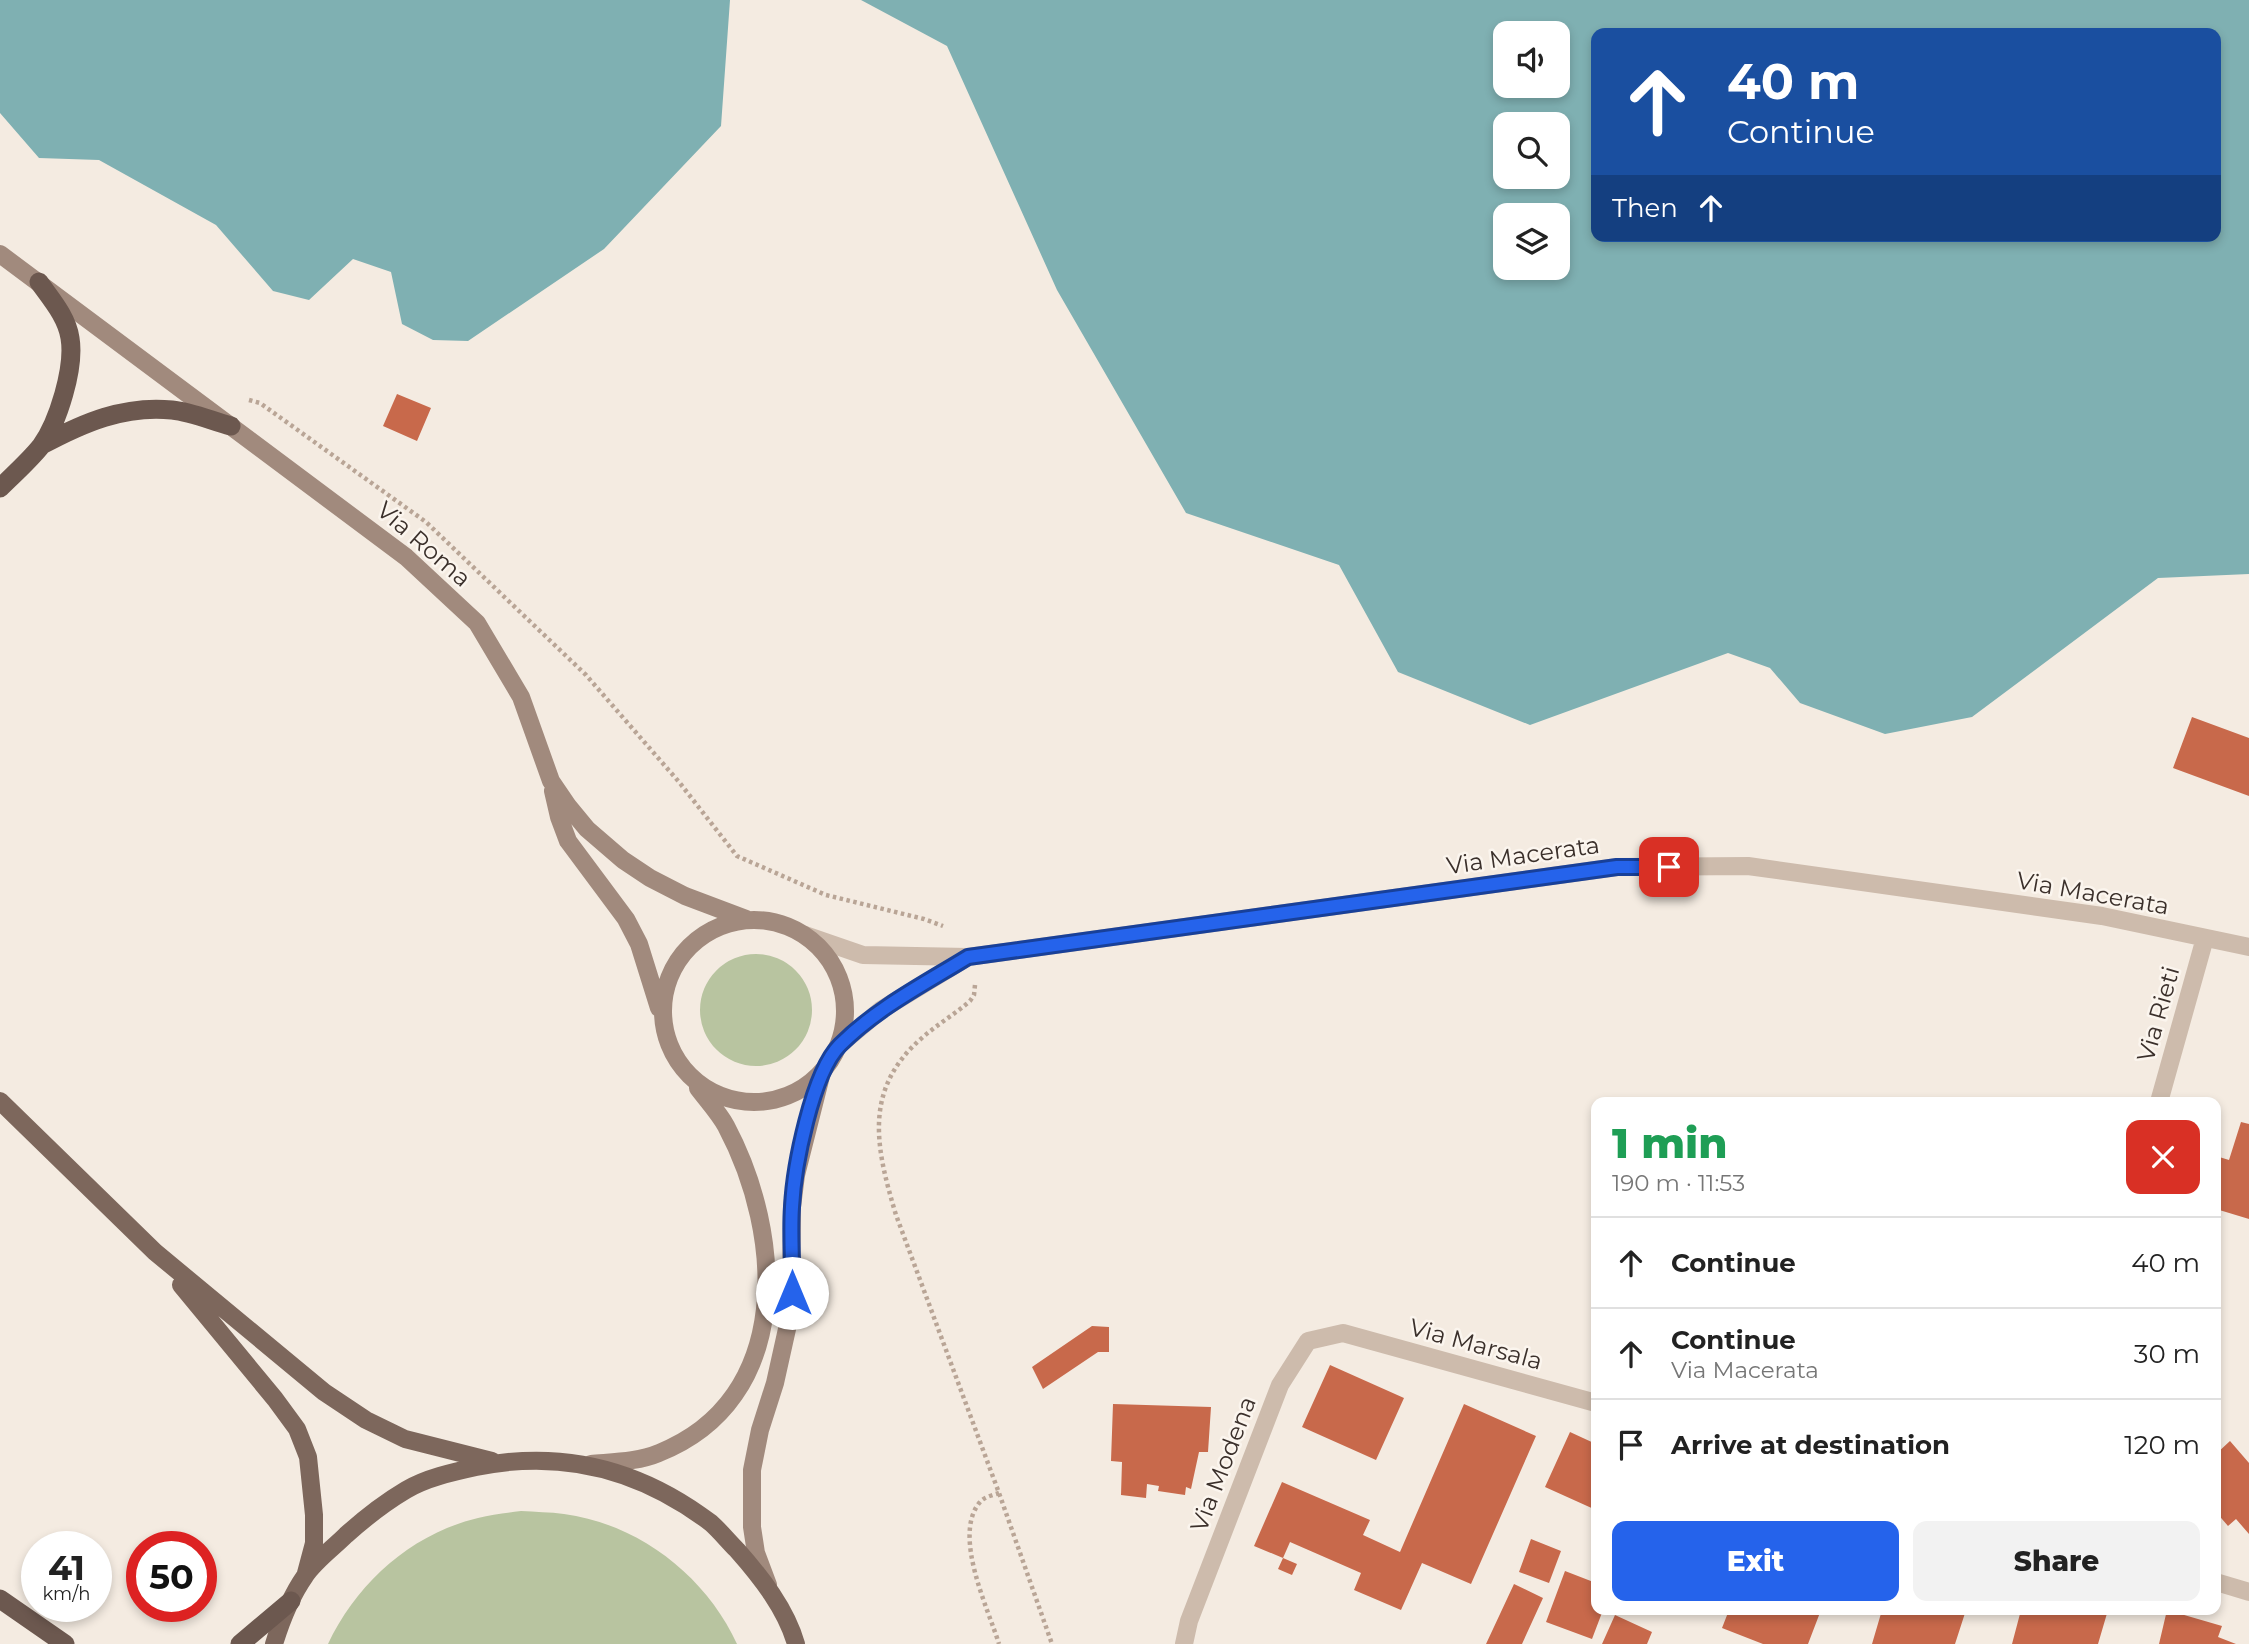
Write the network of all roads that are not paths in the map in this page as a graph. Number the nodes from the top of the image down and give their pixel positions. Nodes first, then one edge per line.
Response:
1 (0, 254) edge
2 (39, 282) junction
3 (230, 426) junction
4 (42, 444) junction
5 (0, 488) edge
6 (551, 781) junction
7 (746, 919) junction
8 (806, 935) junction
9 (2205, 938) junction
10 (2249, 947) edge
11 (968, 957) junction
12 (664, 1027) junction
13 (838, 1046) junction
14 (822, 1072) junction
15 (690, 1076) junction
16 (2159, 1097) edge
17 (0, 1101) edge
18 (155, 1252) junction
19 (1343, 1333) joint
20 (1591, 1402) edge
21 (498, 1462) junction
22 (591, 1464) junction
23 (305, 1574) junction
24 (2221, 1584) edge
25 (2249, 1592) edge
26 (772, 1594) junction
27 (0, 1599) edge
28 (291, 1601) junction
29 (65, 1644) edge
30 (240, 1644) edge
31 (274, 1644) edge
32 (796, 1644) edge
33 (1184, 1644) edge

1 - 2 main road, Via Roma
2 - 3 main road, Via Roma
2 - 4 highway
3 - 4 highway
3 - 6 main road, Via Roma
4 - 5 highway
6 - 7 main road, Via Roma
6 - 12 main road
7 - 8 main road
7 - 12 main road
8 - 11 street, Via Macerata
8 - 13 main road
9 - 10 street, Via Macerata
9 - 11 street, Via Macerata
9 - 16 street, Via Rieti
11 - 13 street
12 - 15 main road
13 - 14 main road
14 - 15 main road
14 - 26 main road
15 - 22 main road
17 - 18 main road
18 - 21 main road
18 - 23 main road
19 - 20 street, Via Marsala
19 - 33 street, Via Modena
21 - 22 main road
21 - 23 main road
22 - 26 main road
23 - 28 main road
24 - 25 street
26 - 32 main road
27 - 29 highway
28 - 30 highway
28 - 31 main road

